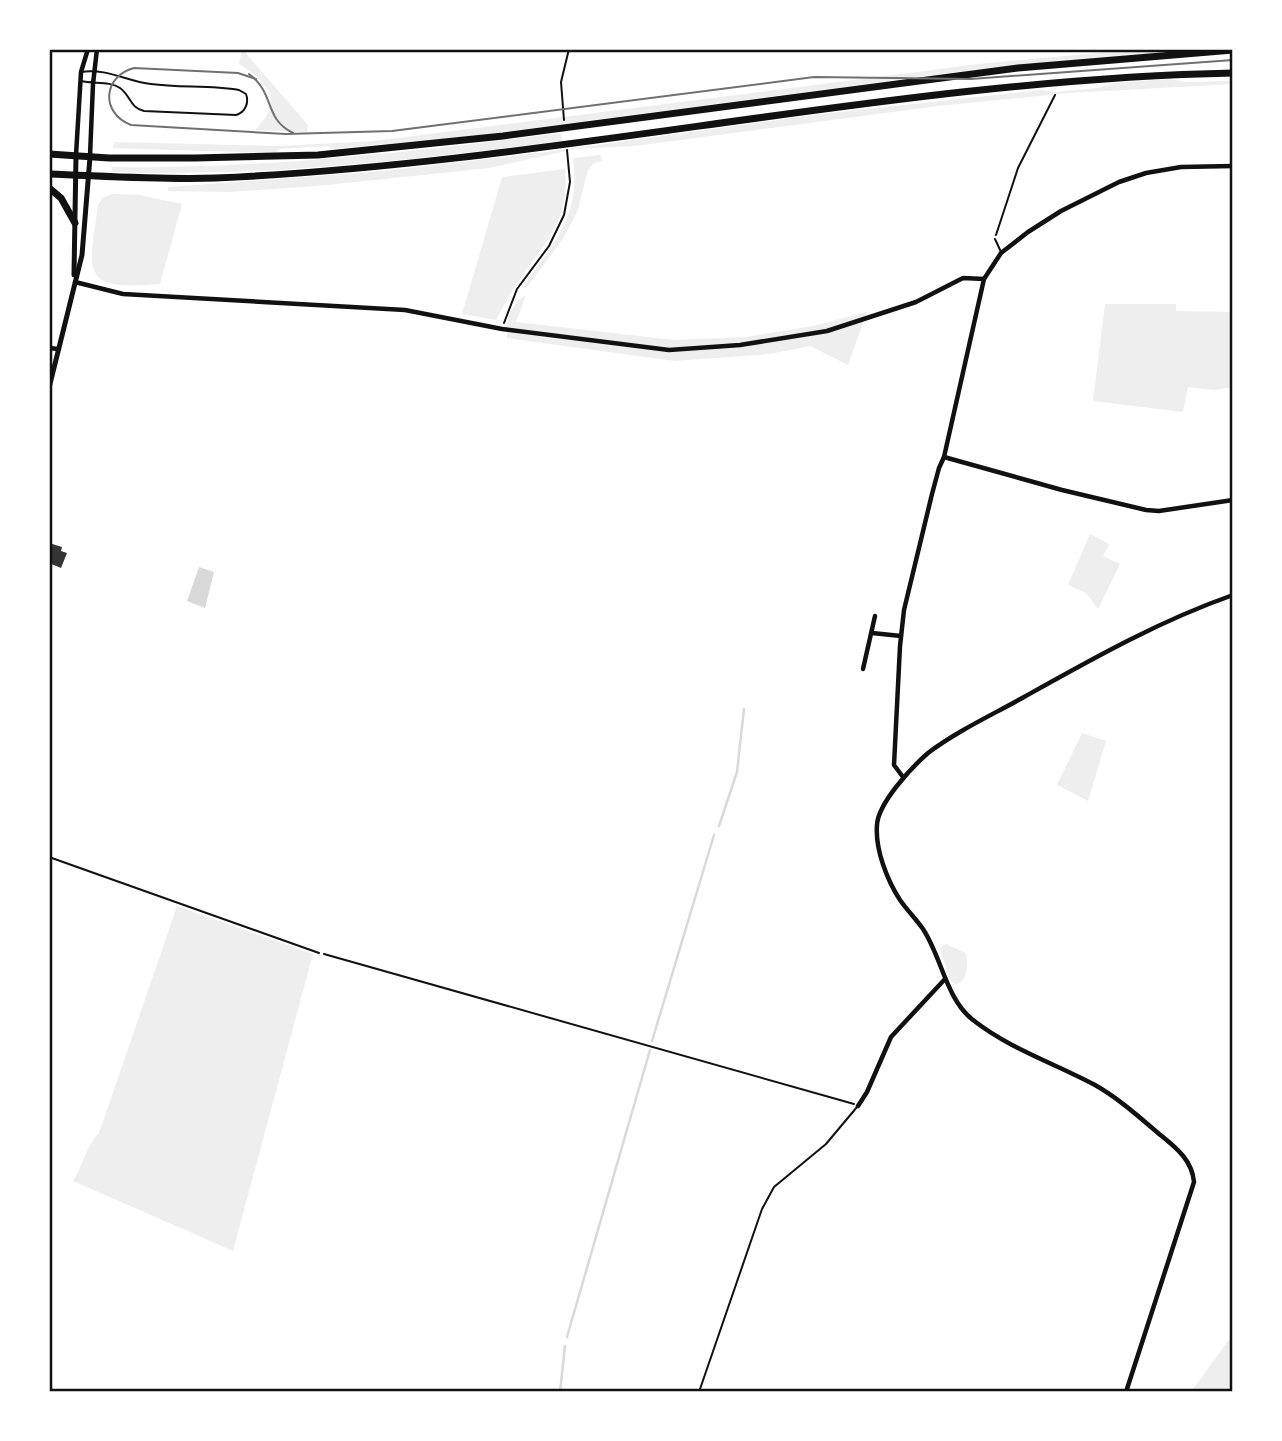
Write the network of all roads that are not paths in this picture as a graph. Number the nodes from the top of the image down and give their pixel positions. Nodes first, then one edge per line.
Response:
1 (88, 49) edge
2 (97, 49) edge
3 (1233, 50) edge
4 (94, 70) junction
5 (81, 72) junction
6 (1233, 73) edge
7 (80, 81) junction
8 (93, 83) junction
9 (49, 154) edge
10 (76, 156) junction
11 (90, 157) junction
12 (1233, 166) edge
13 (49, 174) edge
14 (76, 175) junction
15 (89, 176) junction
16 (49, 188) edge
17 (75, 223) junction
18 (995, 239) road end
19 (1000, 255) junction
20 (984, 279) junction
21 (74, 282) junction
22 (49, 348) edge
23 (58, 349) junction
24 (49, 388) edge
25 (944, 457) junction
26 (1233, 500) edge
27 (1233, 595) edge
28 (875, 616) dead end
29 (872, 633) junction
30 (901, 636) junction
31 (863, 669) dead end
32 (903, 777) junction
33 (49, 857) edge
34 (319, 953) road end
35 (945, 979) junction
36 (858, 1105) joint
37 (699, 1392) edge
38 (1126, 1392) edge

1 - 5 street
2 - 4 street
3 - 11 main road
4 - 5 lane
4 - 8 street
4 - 8 lane
5 - 7 street
6 - 15 main road
7 - 8 lane
7 - 10 street
8 - 11 street
9 - 10 main road
10 - 11 main road
10 - 14 street
11 - 15 street
12 - 19 street
13 - 14 main road
14 - 15 main road
14 - 17 street
15 - 21 street
16 - 17 main road
17 - 21 street
18 - 19 lane
19 - 20 street
20 - 21 street
20 - 25 street
21 - 23 street
22 - 23 street
23 - 24 street
25 - 26 street
25 - 30 street
27 - 32 street
28 - 29 street
29 - 30 street
29 - 31 street
30 - 32 street
32 - 35 street
33 - 34 lane
35 - 36 street
35 - 38 street
36 - 37 lane

